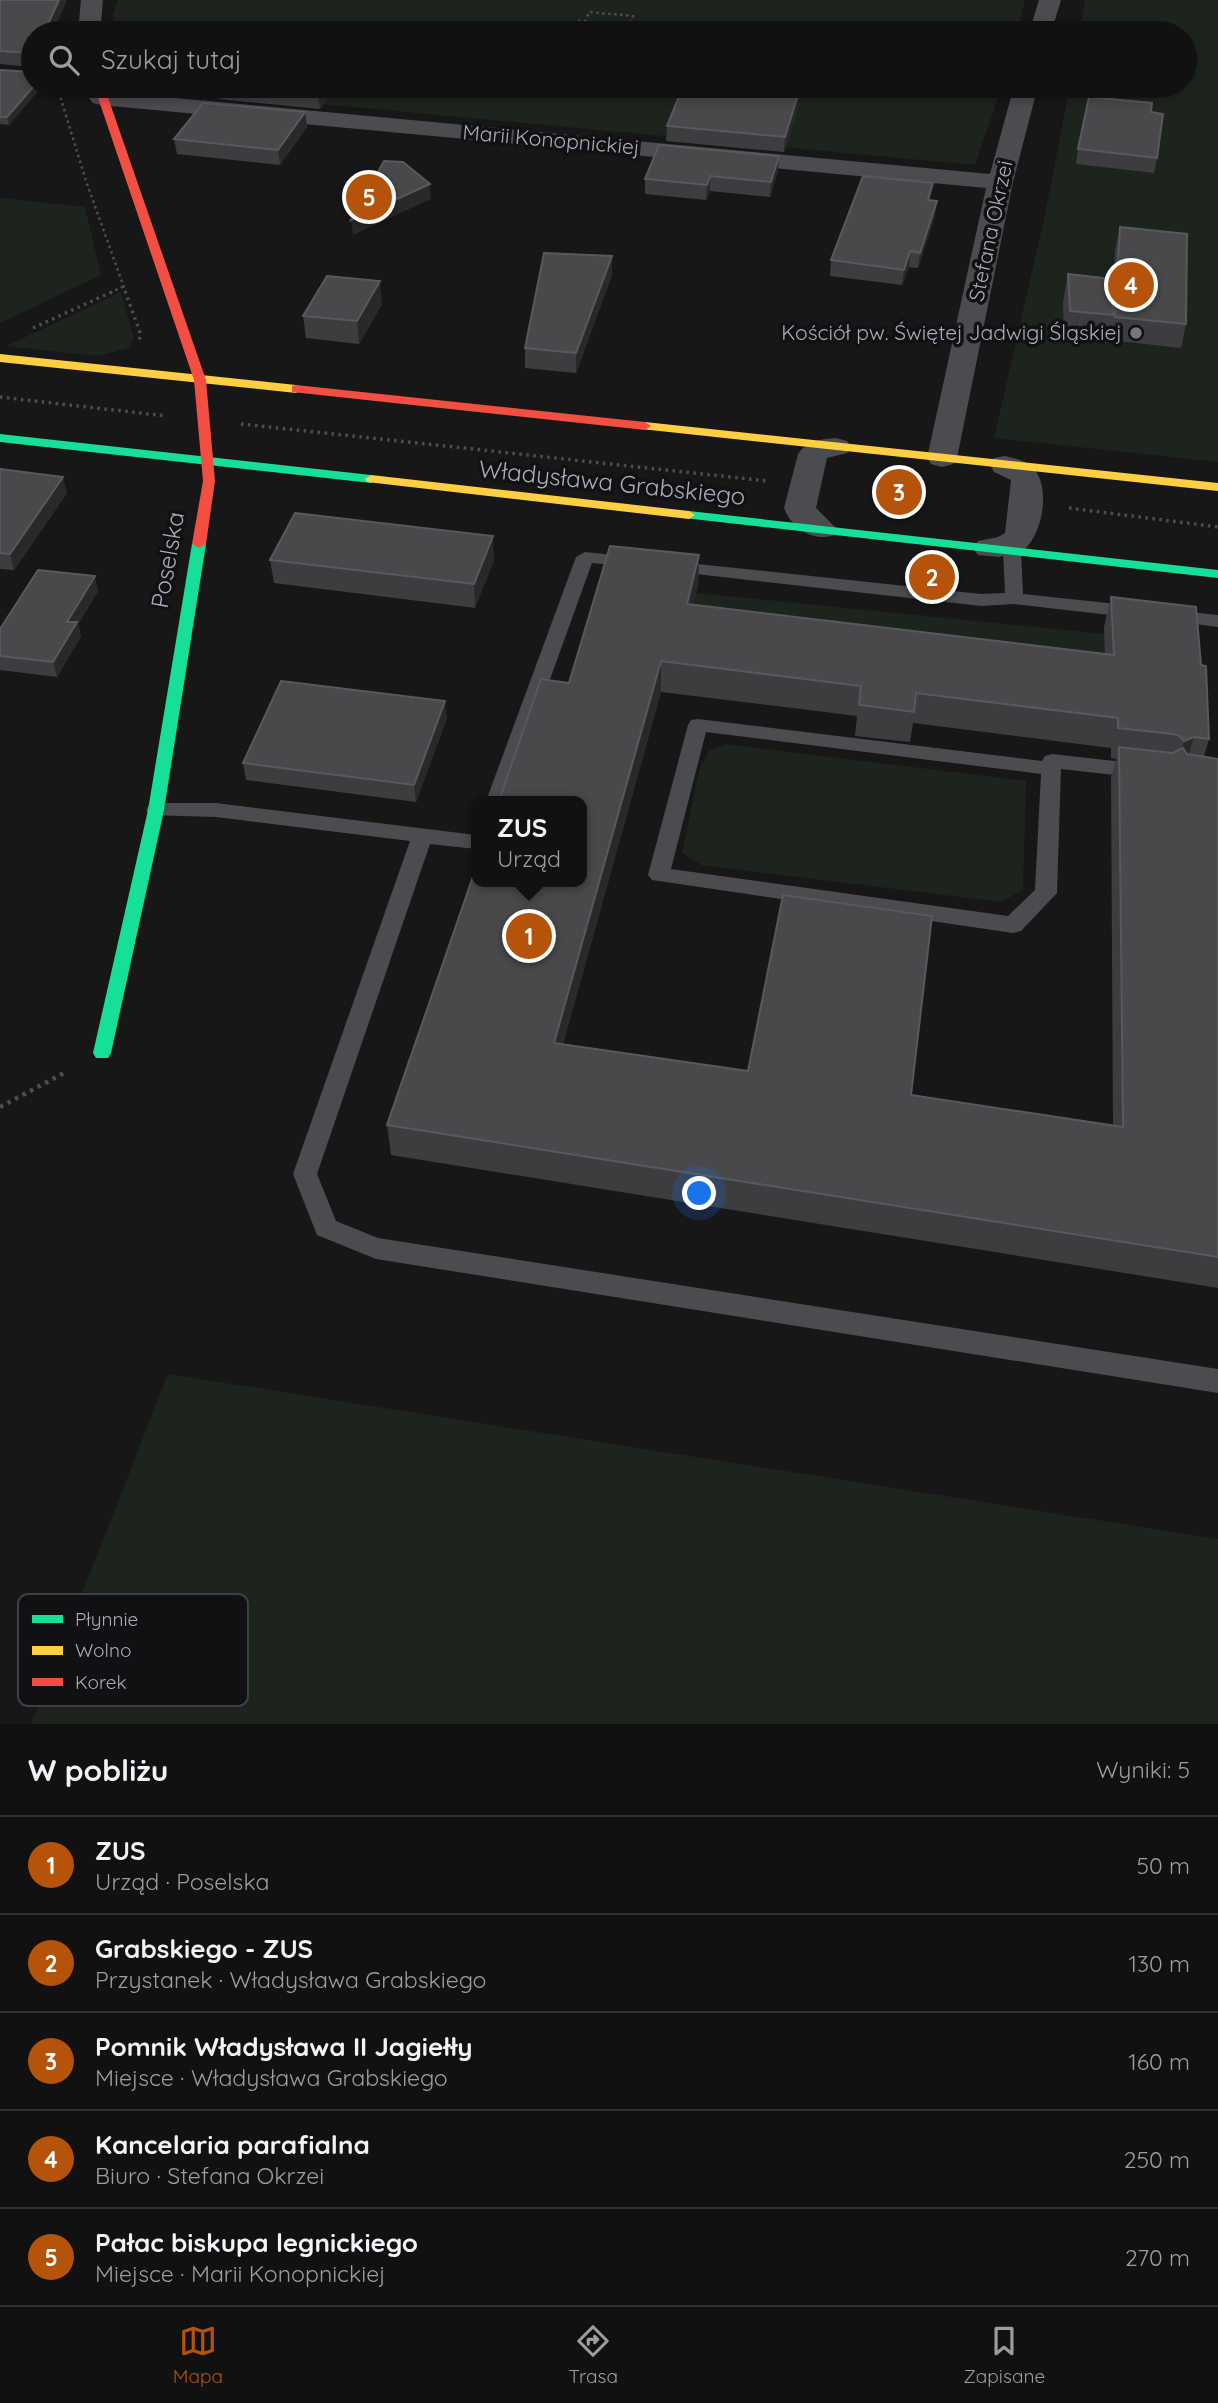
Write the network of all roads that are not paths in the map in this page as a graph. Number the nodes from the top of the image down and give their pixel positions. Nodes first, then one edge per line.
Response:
1 (92, 0) edge
2 (1050, 0) edge
3 (90, 21) edge
4 (1044, 21) edge
5 (102, 98) edge
6 (160, 98) edge
7 (1023, 98) edge
8 (1000, 182) junction
9 (0, 358) edge
10 (200, 380) junction
11 (0, 438) edge
12 (836, 447) junction
13 (942, 458) junction
14 (208, 461) junction
15 (1004, 465) junction
16 (1218, 487) edge
17 (821, 529) junction
18 (1001, 549) junction
19 (1218, 574) edge
20 (1013, 598) junction
21 (1218, 621) edge
22 (1051, 769) junction
23 (1164, 774) edge
24 (498, 796) edge
25 (156, 810) junction
26 (422, 836) junction
27 (471, 841) edge
28 (102, 1053) road end
29 (1218, 1381) edge

1 - 3 street
2 - 4 street
5 - 10 street, Poselska
6 - 8 street, Marii Konopnickiej
7 - 8 street, Stefana Okrzei
8 - 13 street, Stefana Okrzei
9 - 10 street
10 - 12 street
10 - 14 street, Poselska
11 - 14 street, Władysława Grabskiego
12 - 13 street
12 - 17 street
13 - 15 street
14 - 17 street, Władysława Grabskiego
14 - 25 street, Poselska
15 - 16 street
15 - 18 street
17 - 18 street, Władysława Grabskiego
18 - 19 street, Władysława Grabskiego
18 - 20 lane
20 - 21 lane
20 - 24 lane
22 - 22 lane
22 - 23 lane
25 - 26 lane
25 - 28 street, Poselska
26 - 27 lane
26 - 29 lane

